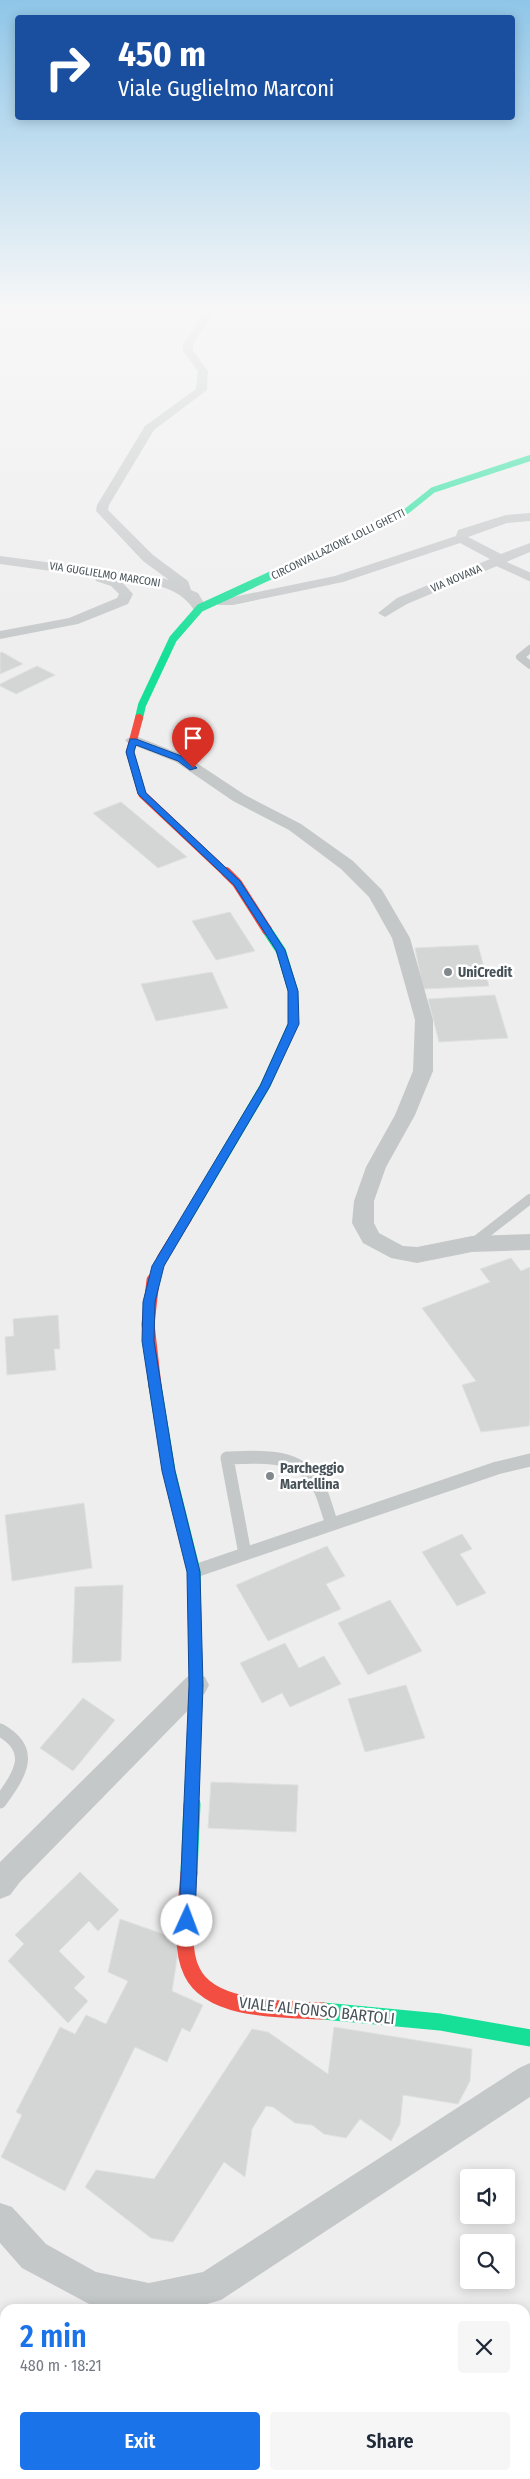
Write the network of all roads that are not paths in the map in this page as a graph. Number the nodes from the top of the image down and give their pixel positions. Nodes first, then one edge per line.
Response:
1 (152, 426) edge
2 (530, 458) edge
3 (530, 517) edge
4 (461, 538) junction
5 (530, 547) edge
6 (0, 560) edge
7 (498, 560) junction
8 (73, 569) junction
9 (530, 577) edge
10 (185, 593) junction
11 (219, 601) junction
12 (200, 608) junction
13 (386, 613) dead end
14 (0, 635) edge
15 (530, 649) edge
16 (530, 664) edge
17 (133, 740) junction
18 (530, 1199) edge
19 (530, 1242) edge
20 (472, 1244) junction
21 (530, 1460) edge
22 (332, 1524) junction
23 (245, 1554) junction
24 (194, 1572) junction
25 (196, 1685) junction
26 (0, 1730) edge
27 (0, 1802) edge
28 (0, 1885) edge
29 (530, 2038) edge
30 (530, 2079) edge
31 (0, 2219) edge

1 - 10 street
2 - 11 street, CIRCONVALLAZIONE LOLLI GHETTI
3 - 4 street
4 - 7 street
4 - 11 street
5 - 7 street, VIA NOVANA
6 - 8 street, VIA GUGLIELMO MARCONI
7 - 9 lane
7 - 13 street, VIA NOVANA
8 - 10 street, VIA GUGLIELMO MARCONI
8 - 14 street
10 - 12 street, VIA GUGLIELMO MARCONI
11 - 12 street, CIRCONVALLAZIONE LOLLI GHETTI
12 - 17 street
15 - 16 lane
17 - 20 street
17 - 24 street, VIALE ALFONSO BARTOLI
18 - 20 lane
19 - 20 street
21 - 22 lane
22 - 23 lane
22 - 23 lane
23 - 24 lane
24 - 25 street, VIALE ALFONSO BARTOLI
25 - 28 street
25 - 29 street, VIALE ALFONSO BARTOLI
26 - 27 lane
30 - 31 street

